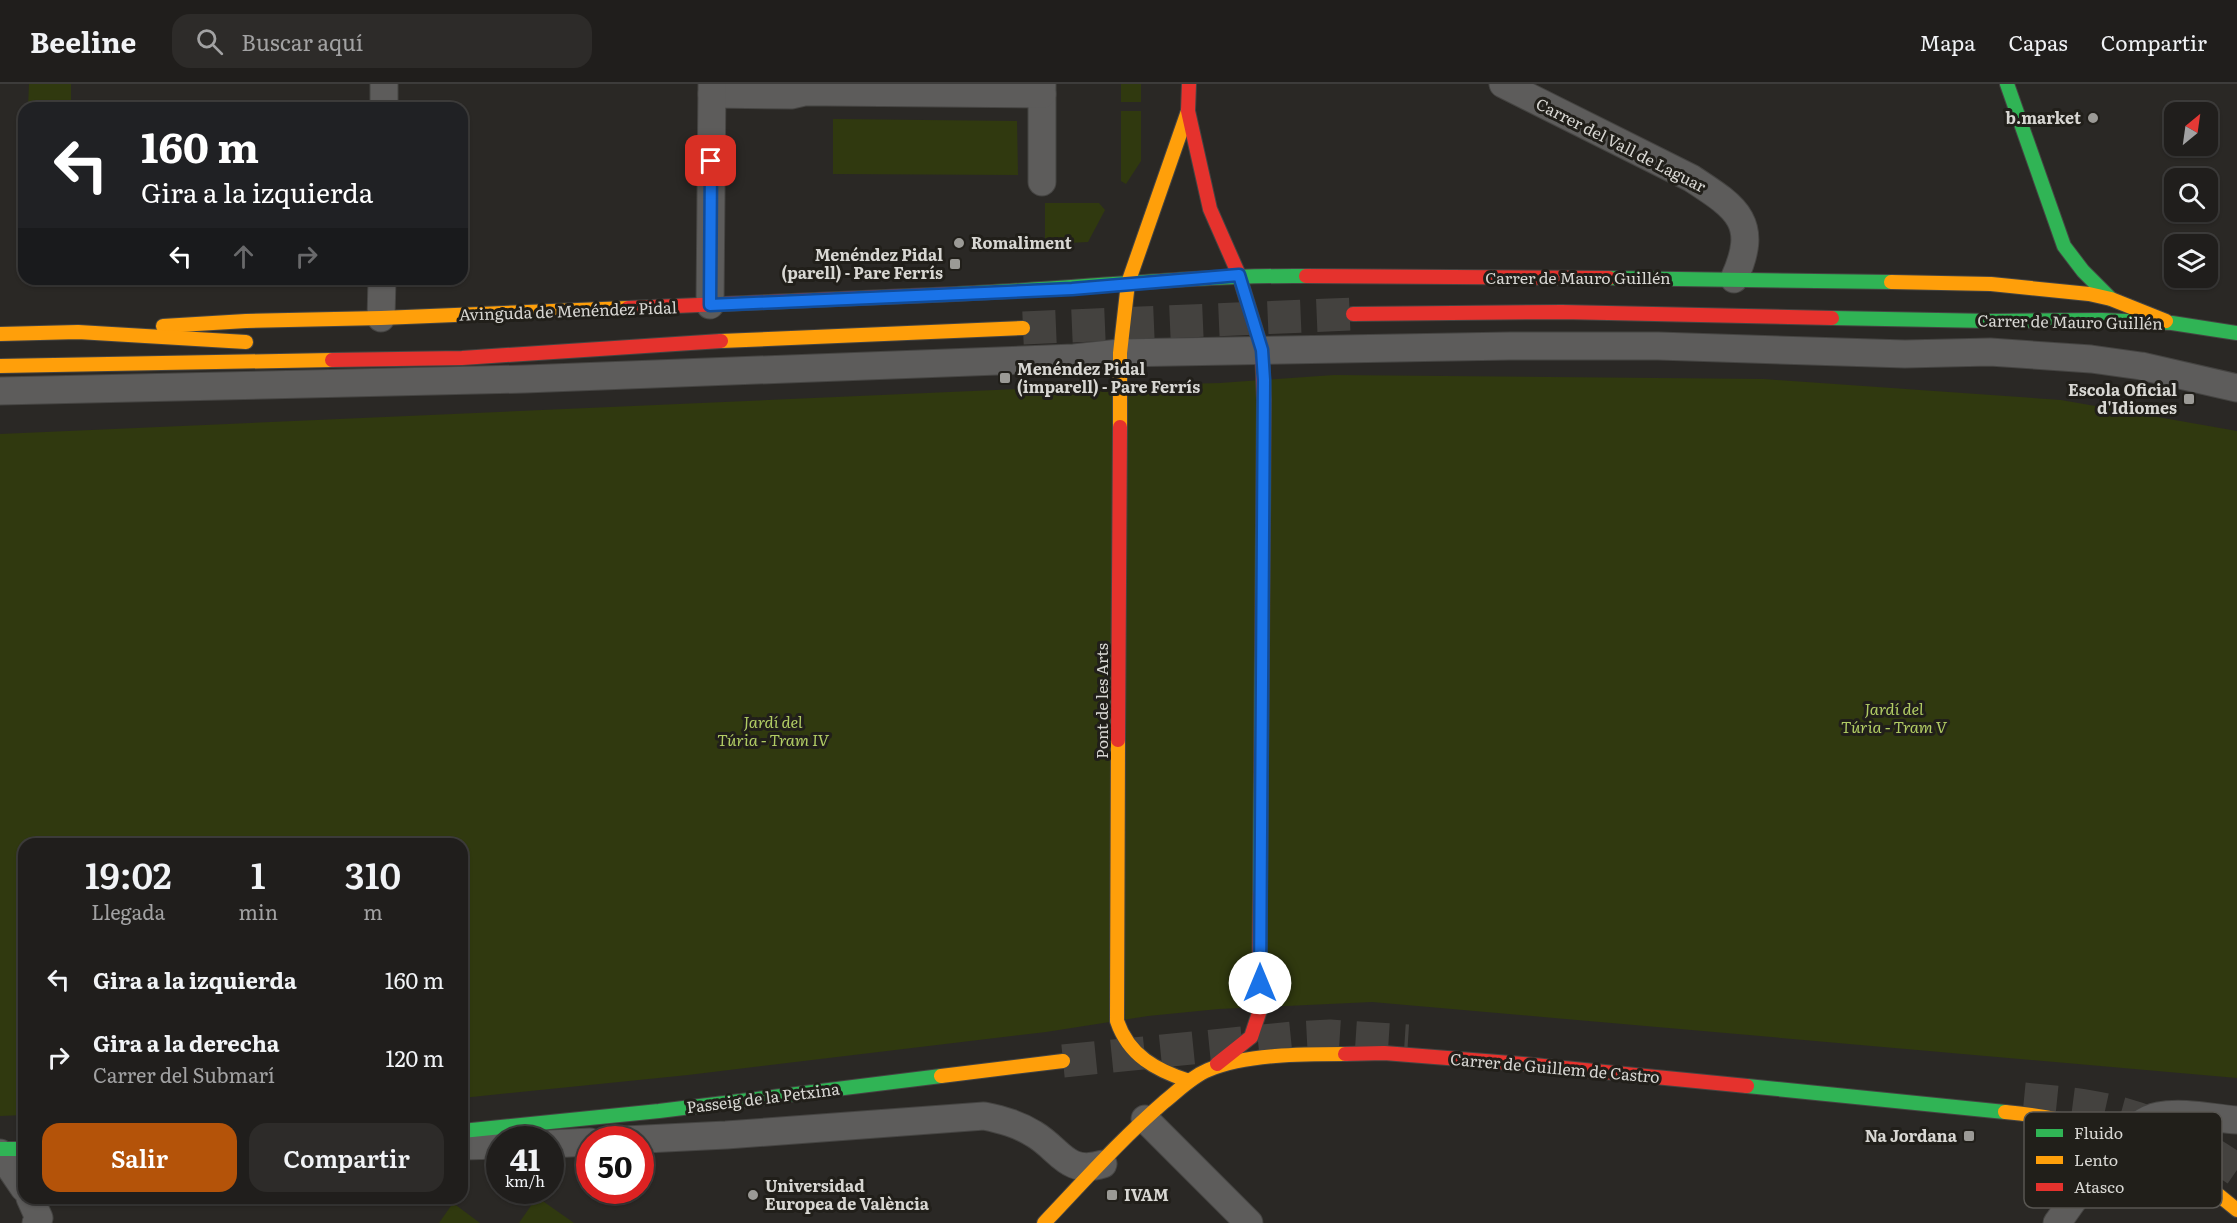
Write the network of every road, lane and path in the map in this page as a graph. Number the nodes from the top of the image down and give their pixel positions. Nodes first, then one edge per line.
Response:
1 (384, 84) edge
2 (1189, 84) edge
3 (1503, 84) edge
4 (2007, 84) edge
5 (804, 88) edge
6 (712, 89) edge
7 (1042, 89) edge
8 (384, 102) edge
9 (1188, 111) junction
10 (1042, 182) dead end
11 (1239, 275) junction
12 (1734, 279) junction
13 (1128, 283) junction
14 (382, 285) edge
15 (2111, 299) junction
16 (710, 305) junction
17 (1353, 314) tunnel mouth
18 (381, 318) junction
19 (2172, 323) junction
20 (1023, 328) tunnel mouth
21 (78, 332) junction
22 (2237, 333) edge
23 (0, 334) edge
24 (542, 339) dead end
25 (715, 341) junction
26 (261, 342) dead end
27 (1262, 350) junction
28 (1120, 353) junction
29 (0, 366) edge
30 (2237, 388) edge
31 (0, 391) edge
32 (1063, 1060) tunnel mouth
33 (1208, 1070) junction
34 (1189, 1081) junction
35 (2024, 1114) tunnel mouth
36 (1145, 1119) junction
37 (2222, 1119) edge
38 (2237, 1120) edge
39 (468, 1130) edge
40 (654, 1139) edge
41 (486, 1145) edge
42 (468, 1146) edge
43 (18, 1150) edge
44 (0, 1151) edge
45 (1103, 1164) junction
46 (18, 1180) edge
47 (18, 1190) edge
48 (0, 1191) edge
49 (2222, 1197) edge
50 (33, 1204) edge
51 (2069, 1208) edge
52 (2237, 1210) edge
53 (36, 1223) edge
54 (1044, 1223) edge
55 (1249, 1223) edge
56 (2057, 1223) edge

1 - 8 street
2 - 9 main road
3 - 12 street, Carrer del Vall de Laguar
4 - 15 main road
5 - 6 street
5 - 7 street
6 - 16 street
7 - 10 street
9 - 11 main road
9 - 13 main road, Pont de les Arts
11 - 12 main road, Carrer de Mauro Guillén
11 - 13 main road, Avinguda de Menéndez Pidal
11 - 27 main road
12 - 15 main road, Carrer de Mauro Guillén
13 - 16 main road, Avinguda de Menéndez Pidal
13 - 28 main road, Pont de les Arts
14 - 18 street
15 - 19 main road, Carrer de Mauro Guillén
16 - 18 main road, Avinguda de Menéndez Pidal
17 - 19 main road, Carrer de Mauro Guillén
18 - 21 main road, Avinguda de Menéndez Pidal
19 - 22 main road
20 - 25 main road, Avinguda de Menéndez Pidal
21 - 23 main road, Avinguda de Menéndez Pidal
21 - 26 main road, Avinguda de Menéndez Pidal
24 - 25 main road, Avinguda de Menéndez Pidal
25 - 29 main road, Avinguda de Menéndez Pidal
27 - 28 street, Carrer de Mauro Guillén
27 - 30 street, Carrer de Mauro Guillén
27 - 33 main road
28 - 31 street
28 - 34 main road, Pont de les Arts
32 - 39 main road, Passeig de la Petxina
33 - 34 main road, Carrer de Guillem de Castro
33 - 35 main road, Carrer de Guillem de Castro
34 - 36 main road, Carrer de Guillem de Castro
36 - 45 main road, Carrer de Guillem de Castro
36 - 55 street
37 - 38 street
40 - 45 street, Passeig de la Petxina
41 - 42 street
43 - 44 main road
44 - 46 street
45 - 54 main road, Carrer de Guillem de Castro
47 - 48 street
49 - 52 main road, Carrer de Guillem de Castro
50 - 53 street
51 - 56 street

